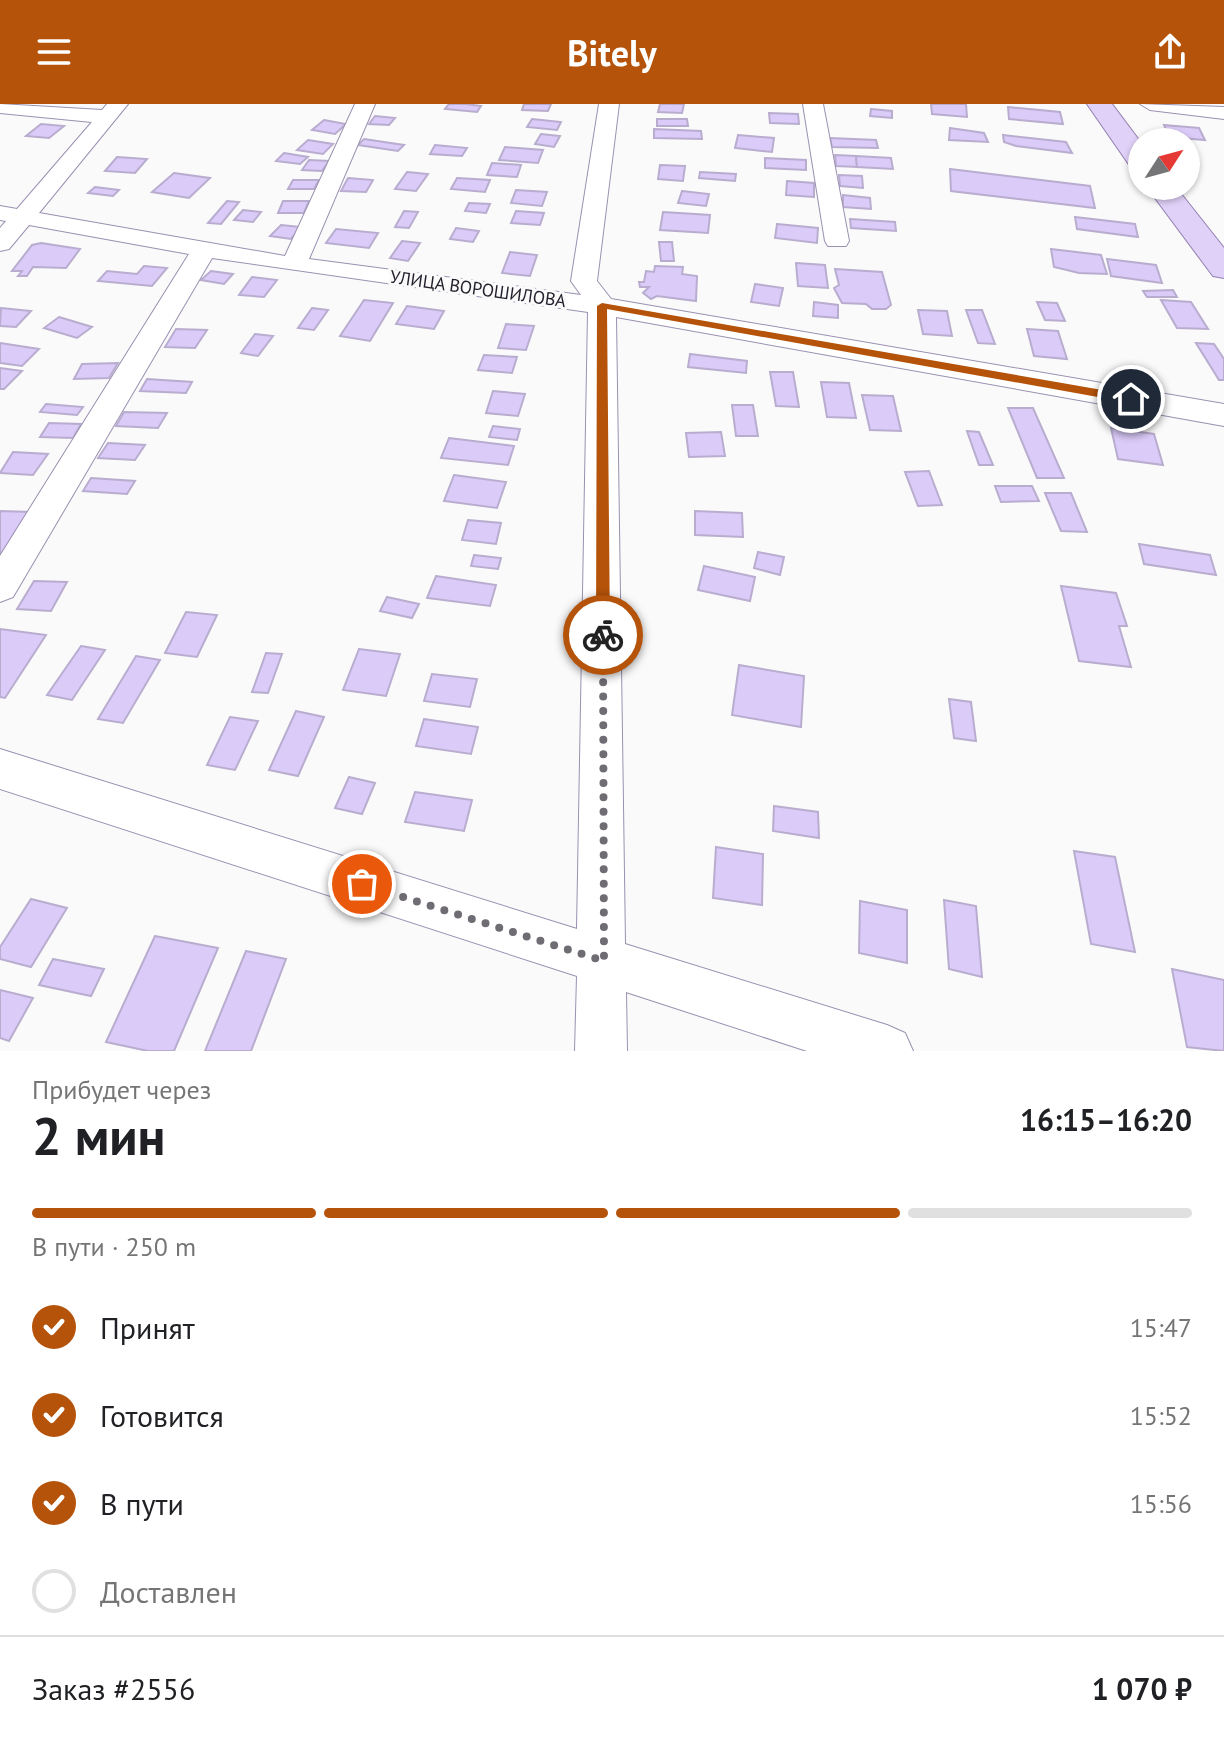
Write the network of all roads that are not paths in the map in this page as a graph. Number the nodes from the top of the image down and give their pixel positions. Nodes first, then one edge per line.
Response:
1 (365, 104) edge
2 (609, 104) edge
3 (813, 104) edge
4 (1099, 104) edge
5 (1150, 104) edge
6 (0, 107) edge
7 (112, 111) edge
8 (1224, 113) edge
9 (1128, 144) edge
10 (1171, 200) edge
11 (11, 215) edge
12 (837, 241) dead end
13 (0, 244) edge
14 (205, 248) junction
15 (294, 265) junction
16 (1224, 269) edge
17 (602, 306) junction
18 (1224, 415) edge
19 (0, 587) edge
20 (0, 769) edge
21 (604, 961) junction
22 (601, 1051) edge
23 (887, 1051) edge

1 - 15 street
2 - 17 street
3 - 12 street
4 - 9 main road
5 - 8 street
6 - 7 street
7 - 11 street
10 - 16 main road
11 - 13 street
11 - 14 street, УЛИЦА ВОРОШИЛОВА
14 - 15 street, УЛИЦА ВОРОШИЛОВА
14 - 19 street
15 - 17 street, УЛИЦА ВОРОШИЛОВА
17 - 18 street, УЛИЦА ВОРОШИЛОВА
17 - 21 street
20 - 21 street
21 - 22 street
21 - 23 street

